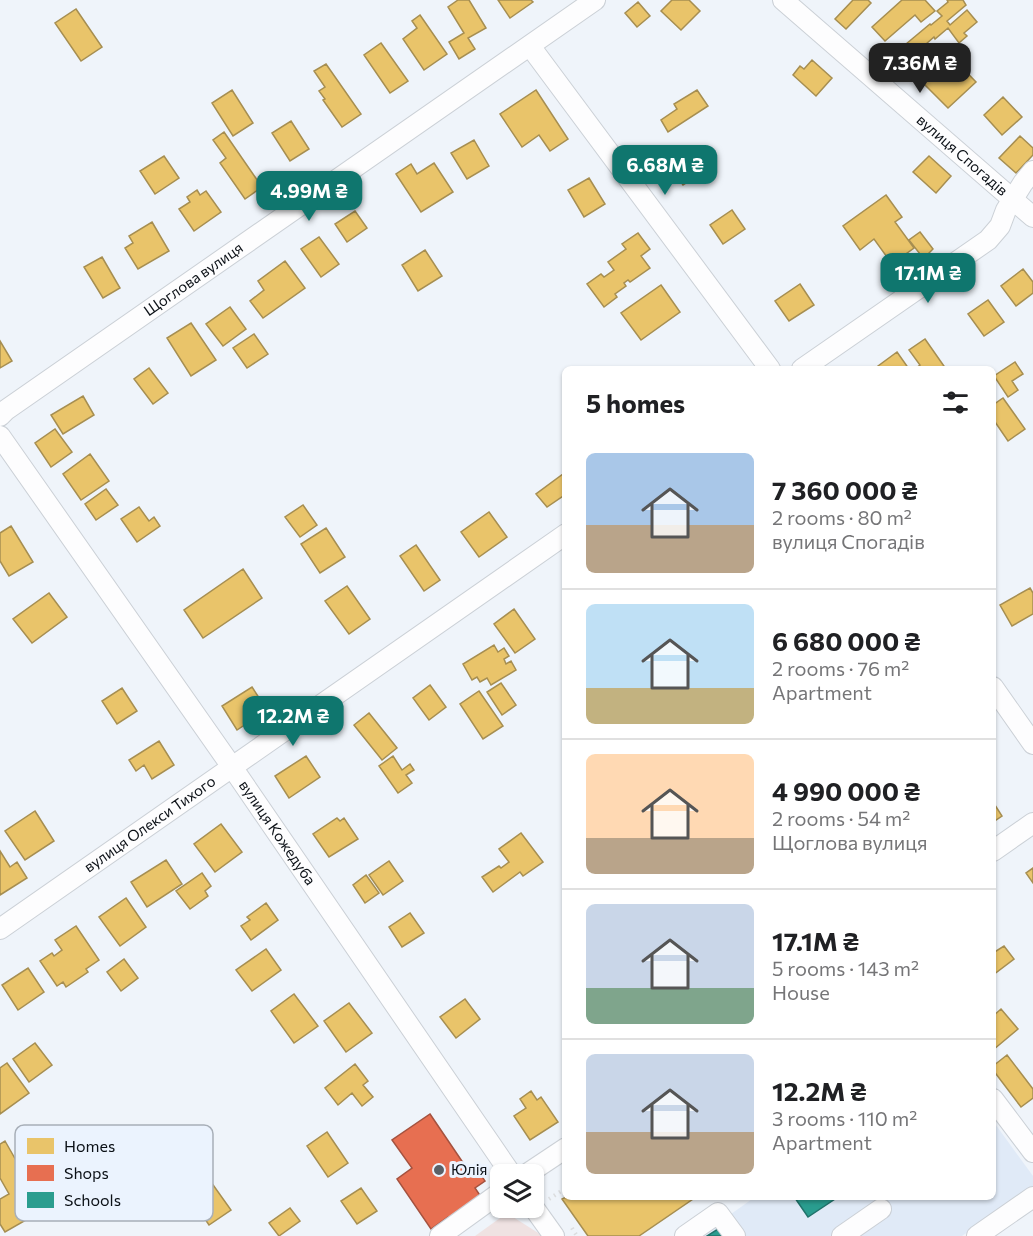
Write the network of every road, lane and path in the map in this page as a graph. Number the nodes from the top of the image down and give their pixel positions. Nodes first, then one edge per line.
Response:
1 (595, 0) edge
2 (783, 0) edge
3 (530, 46) junction
4 (1033, 171) edge
5 (1013, 200) junction
6 (1033, 217) edge
7 (768, 366) edge
8 (806, 366) edge
9 (0, 416) edge
10 (0, 436) edge
11 (562, 537) edge
12 (996, 691) edge
13 (1033, 744) edge
14 (232, 767) junction
15 (1033, 823) edge
16 (996, 849) edge
17 (0, 929) edge
18 (996, 1103) edge
19 (1030, 1143) edge
20 (562, 1151) edge
21 (504, 1164) edge
22 (542, 1164) edge
23 (1033, 1197) edge
24 (490, 1200) edge
25 (881, 1209) dead end
26 (541, 1218) edge
27 (440, 1236) edge
28 (554, 1236) edge
29 (685, 1236) edge
30 (735, 1236) edge
31 (842, 1236) edge
32 (977, 1236) edge

1 - 3 street, Щоглова вулиця
2 - 5 street, вулиця Спогадів
3 - 7 street
3 - 9 street, Щоглова вулиця
4 - 5 street
5 - 6 street, вулиця Спогадів
5 - 8 street
10 - 14 street, вулиця Кожедуба
11 - 14 street, вулиця Олекси Тихого
12 - 13 street
14 - 17 street, вулиця Олекси Тихого
14 - 21 street, вулиця Кожедуба
15 - 16 street
18 - 19 street
20 - 22 street
23 - 32 street
24 - 27 street
25 - 31 street
26 - 28 street
29 - 30 street

